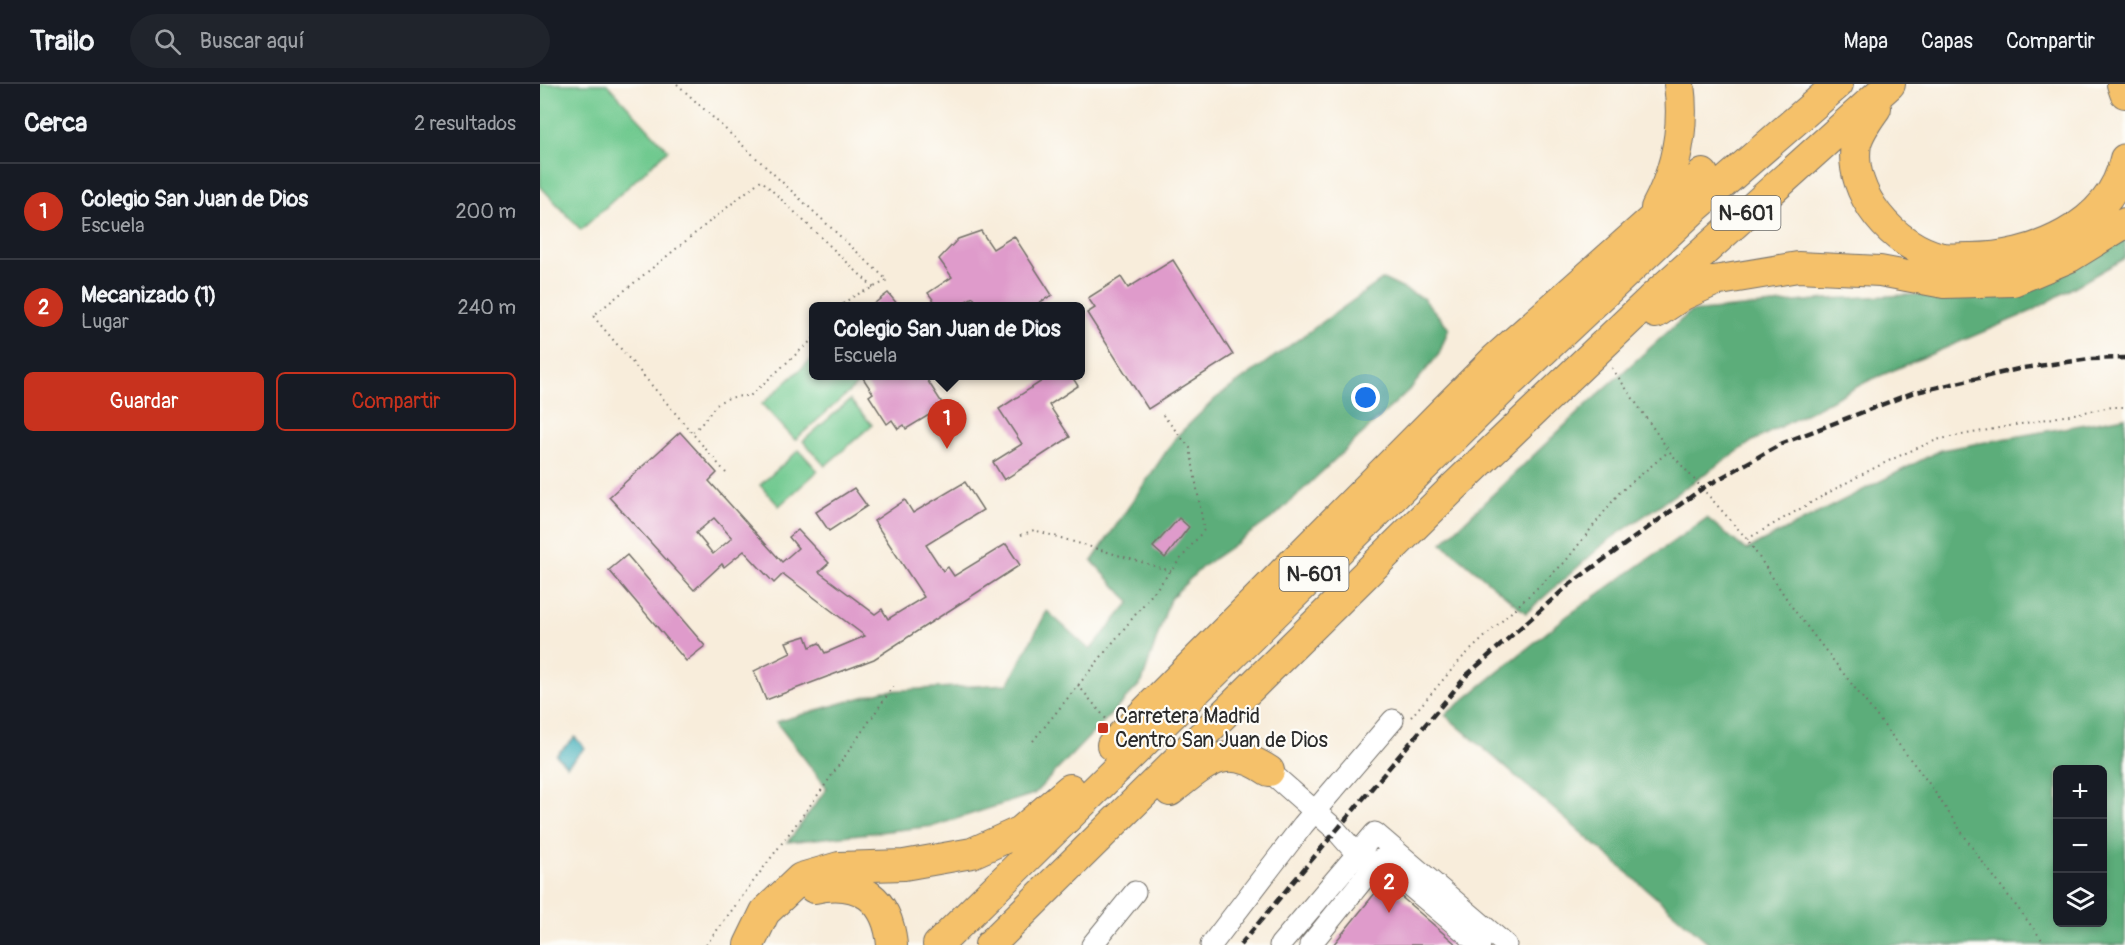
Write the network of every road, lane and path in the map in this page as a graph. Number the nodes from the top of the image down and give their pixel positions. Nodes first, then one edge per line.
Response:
1 (677, 84) edge
2 (1679, 84) edge
3 (1807, 84) edge
4 (1838, 84) edge
5 (1892, 84) edge
6 (2122, 84) edge
7 (2125, 93) edge
8 (2125, 159) edge
9 (1695, 208) junction
10 (2125, 223) edge
11 (1622, 244) junction
12 (874, 288) junction
13 (845, 302) edge
14 (809, 342) edge
15 (1602, 348) junction
16 (2125, 407) edge
17 (1162, 414) dead end
18 (1429, 427) junction
19 (692, 433) junction
20 (1669, 451) junction
21 (726, 473) dead end
22 (1022, 535) dead end
23 (1747, 539) junction
24 (1171, 571) junction
25 (895, 684) dead end
26 (1078, 685) junction
27 (1229, 711) junction
28 (1401, 720) joint
29 (1120, 737) junction
30 (1033, 741) dead end
31 (1269, 771) joint
32 (1070, 789) junction
33 (1160, 798) junction
34 (1315, 812) junction
35 (1356, 852) junction
36 (1135, 892) dead end
37 (706, 945) edge
38 (749, 945) edge
39 (765, 945) edge
40 (892, 945) edge
41 (917, 945) edge
42 (938, 945) edge
43 (990, 945) edge
44 (1020, 945) edge
45 (1092, 945) edge
46 (1211, 945) edge
47 (1280, 945) edge
48 (1310, 945) edge
49 (1480, 945) edge
50 (1506, 945) edge
51 (2046, 945) edge

1 - 12 path
2 - 11 highway
3 - 11 highway
4 - 9 highway, N-601
5 - 8 highway
5 - 15 highway, N-601
6 - 7 highway
9 - 18 highway
9 - 42 highway, N-601
10 - 15 highway
11 - 18 highway
12 - 13 path
12 - 19 path
14 - 19 path
15 - 20 path
15 - 27 highway, N-601
16 - 23 path
17 - 24 path
18 - 29 highway
19 - 21 path
20 - 23 path
20 - 28 path
22 - 24 path
23 - 51 path
24 - 26 path
25 - 37 path
26 - 29 path
26 - 30 path
27 - 33 highway
27 - 43 highway, N-601
28 - 34 street
29 - 32 highway
31 - 33 highway
31 - 34 street
32 - 38 highway
32 - 41 highway
33 - 44 highway
34 - 35 street
34 - 46 street
35 - 47 street
35 - 50 street
36 - 45 street
39 - 40 highway
48 - 49 street

